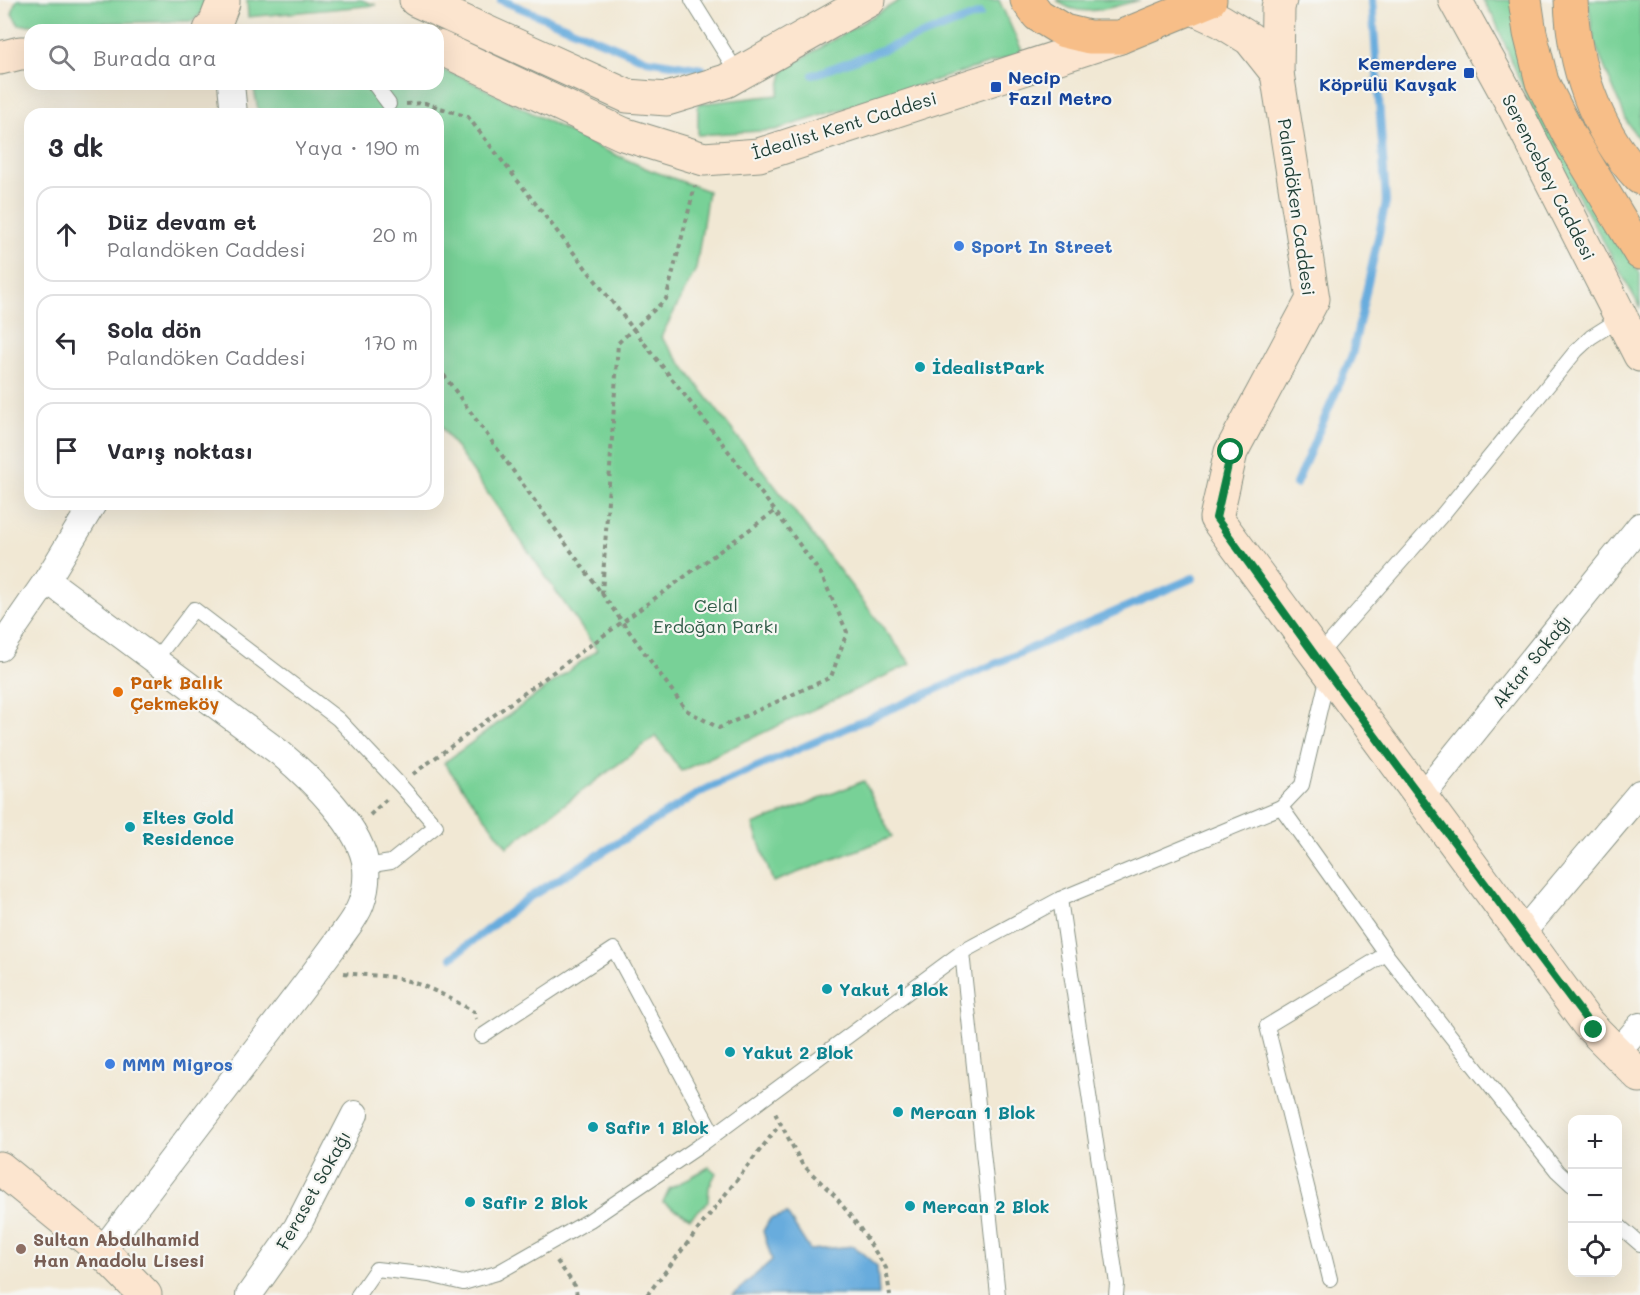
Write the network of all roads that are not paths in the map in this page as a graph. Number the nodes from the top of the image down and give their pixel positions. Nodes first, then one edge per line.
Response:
1 (223, 0) edge
2 (417, 0) edge
3 (692, 0) edge
4 (869, 0) edge
5 (1028, 0) edge
6 (1280, 0) edge
7 (1455, 0) edge
8 (1525, 0) edge
9 (1571, 0) edge
10 (1202, 4) edge
11 (215, 24) edge
12 (1120, 37) junction
13 (444, 50) edge
14 (1277, 73) junction
15 (738, 74) junction
16 (232, 90) edge
17 (378, 90) edge
18 (389, 104) road end
19 (233, 108) edge
20 (1640, 178) edge
21 (1640, 253) edge
22 (1621, 318) junction
23 (1640, 355) edge
24 (89, 510) edge
25 (1640, 526) edge
26 (47, 580) junction
27 (0, 648) edge
28 (155, 660) junction
29 (1323, 665) junction
30 (1640, 793) edge
31 (1422, 796) junction
32 (1281, 807) junction
33 (366, 866) junction
34 (1060, 899) junction
35 (1522, 933) junction
36 (962, 952) junction
37 (1386, 954) junction
38 (1640, 1026) edge
39 (482, 1036) road end
40 (1617, 1053) junction
41 (1640, 1076) edge
42 (355, 1114) dead end
43 (714, 1135) junction
44 (0, 1168) edge
45 (1568, 1181) edge
46 (1622, 1229) edge
47 (1640, 1244) edge
48 (102, 1251) junction
49 (1330, 1279) dead end
50 (462, 1283) junction
51 (145, 1295) edge
52 (249, 1295) edge
53 (358, 1295) edge
54 (471, 1295) edge
55 (998, 1295) edge
56 (1116, 1295) edge

1 - 11 street
2 - 15 street
3 - 15 lane
4 - 15 street
5 - 12 main road, İdealist Kent Caddesi
6 - 14 street, Palandöken Caddesi
7 - 22 street, Serencebey Caddesi
8 - 21 main road
9 - 20 main road
10 - 12 main road, İdealist Kent Caddesi
10 - 14 street
12 - 13 street, İdealist Kent Caddesi
14 - 29 street, Palandöken Caddesi
16 - 19 street
17 - 18 lane
22 - 23 street, Serencebey Caddesi
22 - 29 lane
24 - 26 street
25 - 31 street, Aktar Sokağı
26 - 27 street
26 - 28 street
28 - 33 street
28 - 33 lane
29 - 31 street, Palandöken Caddesi
29 - 32 lane
30 - 35 street
31 - 35 street, Palandöken Caddesi
32 - 34 lane
32 - 37 lane
33 - 48 street
34 - 36 lane
34 - 56 lane
35 - 40 street, Palandöken Caddesi
36 - 43 lane
36 - 55 lane
37 - 45 lane
37 - 49 lane
38 - 40 street
39 - 43 lane
40 - 41 street, Palandöken Caddesi
42 - 52 street, Feraset Sokağı
43 - 50 lane
44 - 48 street
46 - 47 lane
48 - 51 street
50 - 53 lane
50 - 54 lane

